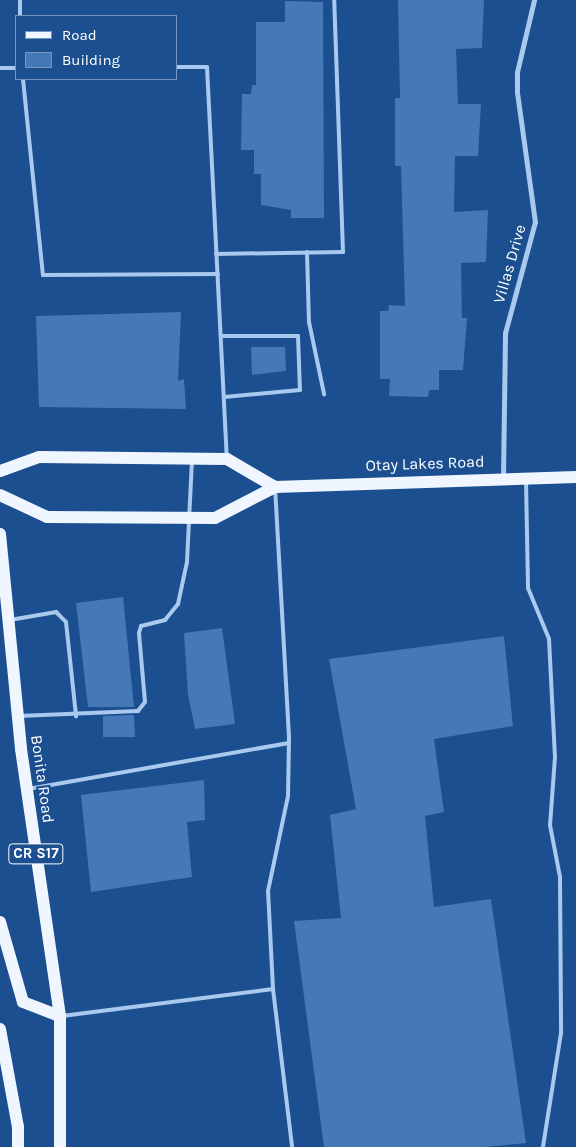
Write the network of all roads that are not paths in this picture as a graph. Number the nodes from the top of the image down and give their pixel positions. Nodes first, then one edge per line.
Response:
1 (20, 0) edge
2 (334, 0) edge
3 (534, 0) edge
4 (20, 15) edge
5 (178, 67) edge
6 (0, 68) edge
7 (15, 68) edge
8 (23, 80) edge
9 (307, 252) junction
10 (216, 254) junction
11 (218, 274) junction
12 (221, 336) junction
13 (324, 394) dead end
14 (224, 397) junction
15 (192, 458) junction
16 (227, 459) junction
17 (0, 471) edge
18 (576, 476) edge
19 (526, 477) junction
20 (503, 478) junction
21 (275, 487) junction
22 (0, 495) edge
23 (191, 518) junction
24 (0, 534) edge
25 (9, 620) junction
26 (18, 716) junction
27 (76, 716) junction
28 (289, 743) junction
29 (27, 789) junction
30 (0, 922) edge
31 (273, 989) junction
32 (60, 1016) junction
33 (0, 1029) edge
34 (18, 1147) edge
35 (60, 1147) edge
36 (292, 1147) edge
37 (543, 1147) edge

1 - 4 lane
2 - 9 lane
3 - 20 street, Villas Drive
5 - 10 lane
6 - 7 lane
8 - 11 lane
9 - 10 lane
9 - 13 lane
10 - 11 lane
11 - 12 lane
12 - 14 lane
12 - 14 lane
14 - 16 lane
15 - 16 main road
15 - 17 main road
15 - 23 lane
16 - 21 main road
18 - 19 main road, Otay Lakes Road
19 - 20 main road, Otay Lakes Road
19 - 37 lane
20 - 21 main road, Otay Lakes Road
21 - 23 main road, Otay Lakes Road
21 - 28 lane
22 - 23 main road, Otay Lakes Road
23 - 27 lane
24 - 25 main road, Bonita Road / CR S17
25 - 26 main road, Bonita Road / CR S17
25 - 27 lane
26 - 27 lane
26 - 29 main road, Bonita Road / CR S17
28 - 29 lane
28 - 31 lane
29 - 32 main road, Bonita Road / CR S17
30 - 32 main road
31 - 32 lane
31 - 36 lane
32 - 35 main road, Bonita Road / CR S17
33 - 34 main road

